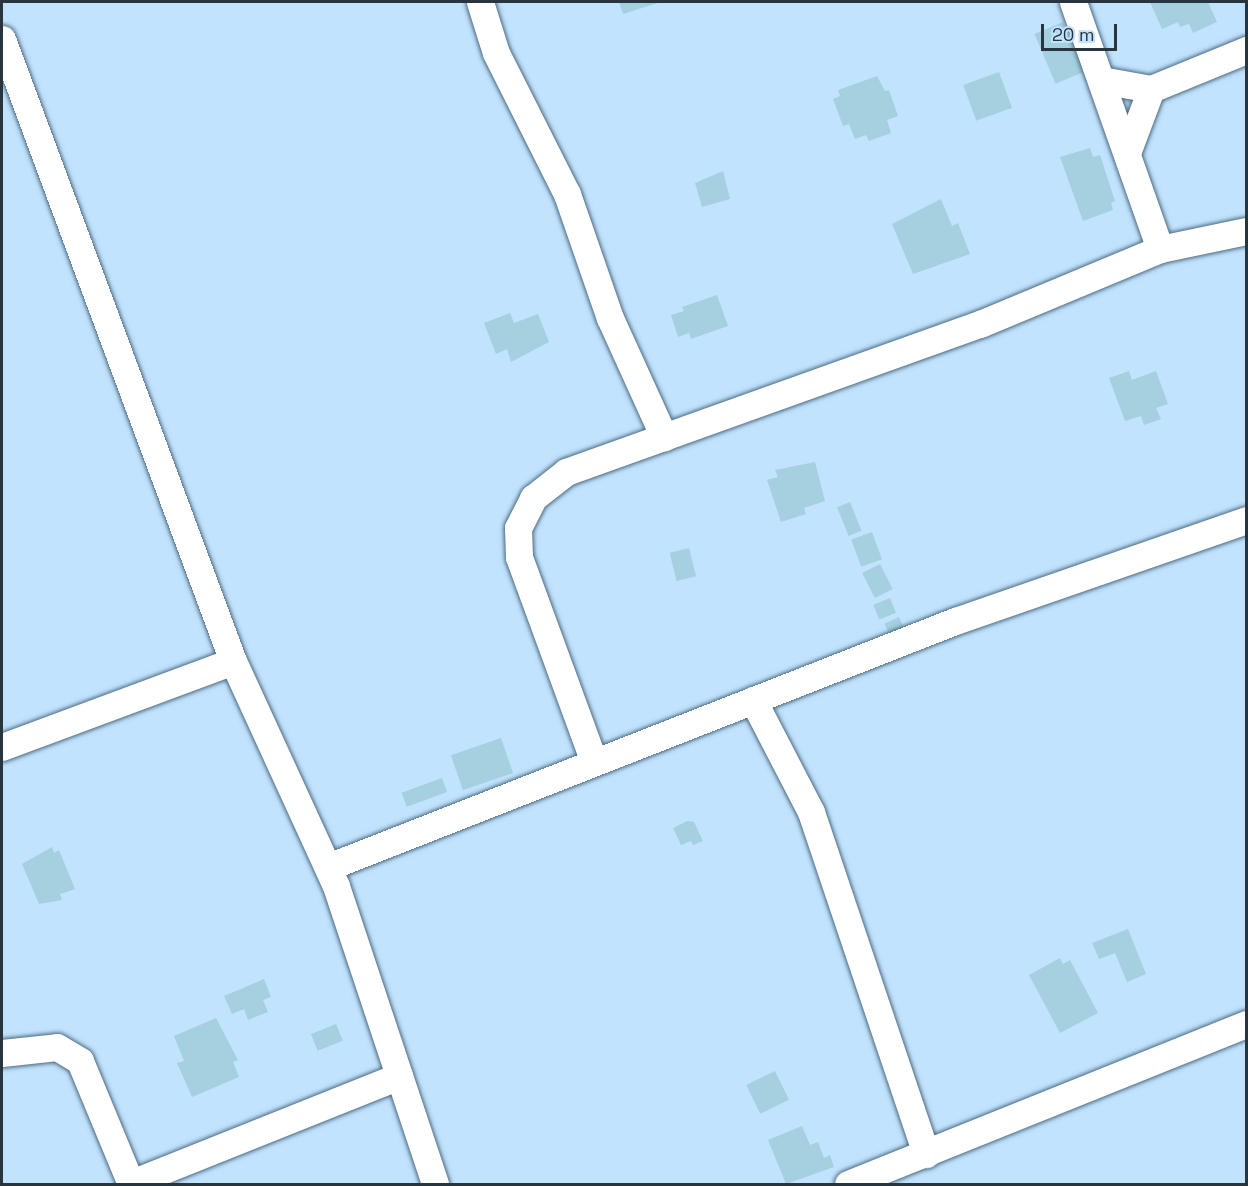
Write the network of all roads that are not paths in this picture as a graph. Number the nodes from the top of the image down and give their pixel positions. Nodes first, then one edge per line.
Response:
1 (480, 2) edge
2 (1073, 2) edge
3 (2, 39) edge
4 (1246, 50) edge
5 (1101, 80) junction
6 (1151, 89) junction
7 (1126, 153) junction
8 (1246, 231) edge
9 (1160, 249) junction
10 (664, 437) junction
11 (1246, 520) edge
12 (233, 661) junction
13 (753, 700) junction
14 (2, 747) edge
15 (594, 762) junction
16 (327, 867) junction
17 (1246, 1024) edge
18 (2, 1053) edge
19 (399, 1076) junction
20 (926, 1154) junction
21 (130, 1184) edge
22 (435, 1185) edge
23 (848, 1185) edge

1 - 10 street
2 - 5 street
3 - 12 street
4 - 6 street
5 - 6 street
5 - 7 street
6 - 7 street
7 - 9 street
8 - 9 street
9 - 10 street
10 - 15 street
11 - 13 street
12 - 14 street
12 - 16 street
13 - 15 street
13 - 20 street
15 - 16 street
16 - 19 street
17 - 20 street
18 - 21 street
19 - 21 street
19 - 22 street
20 - 23 street

